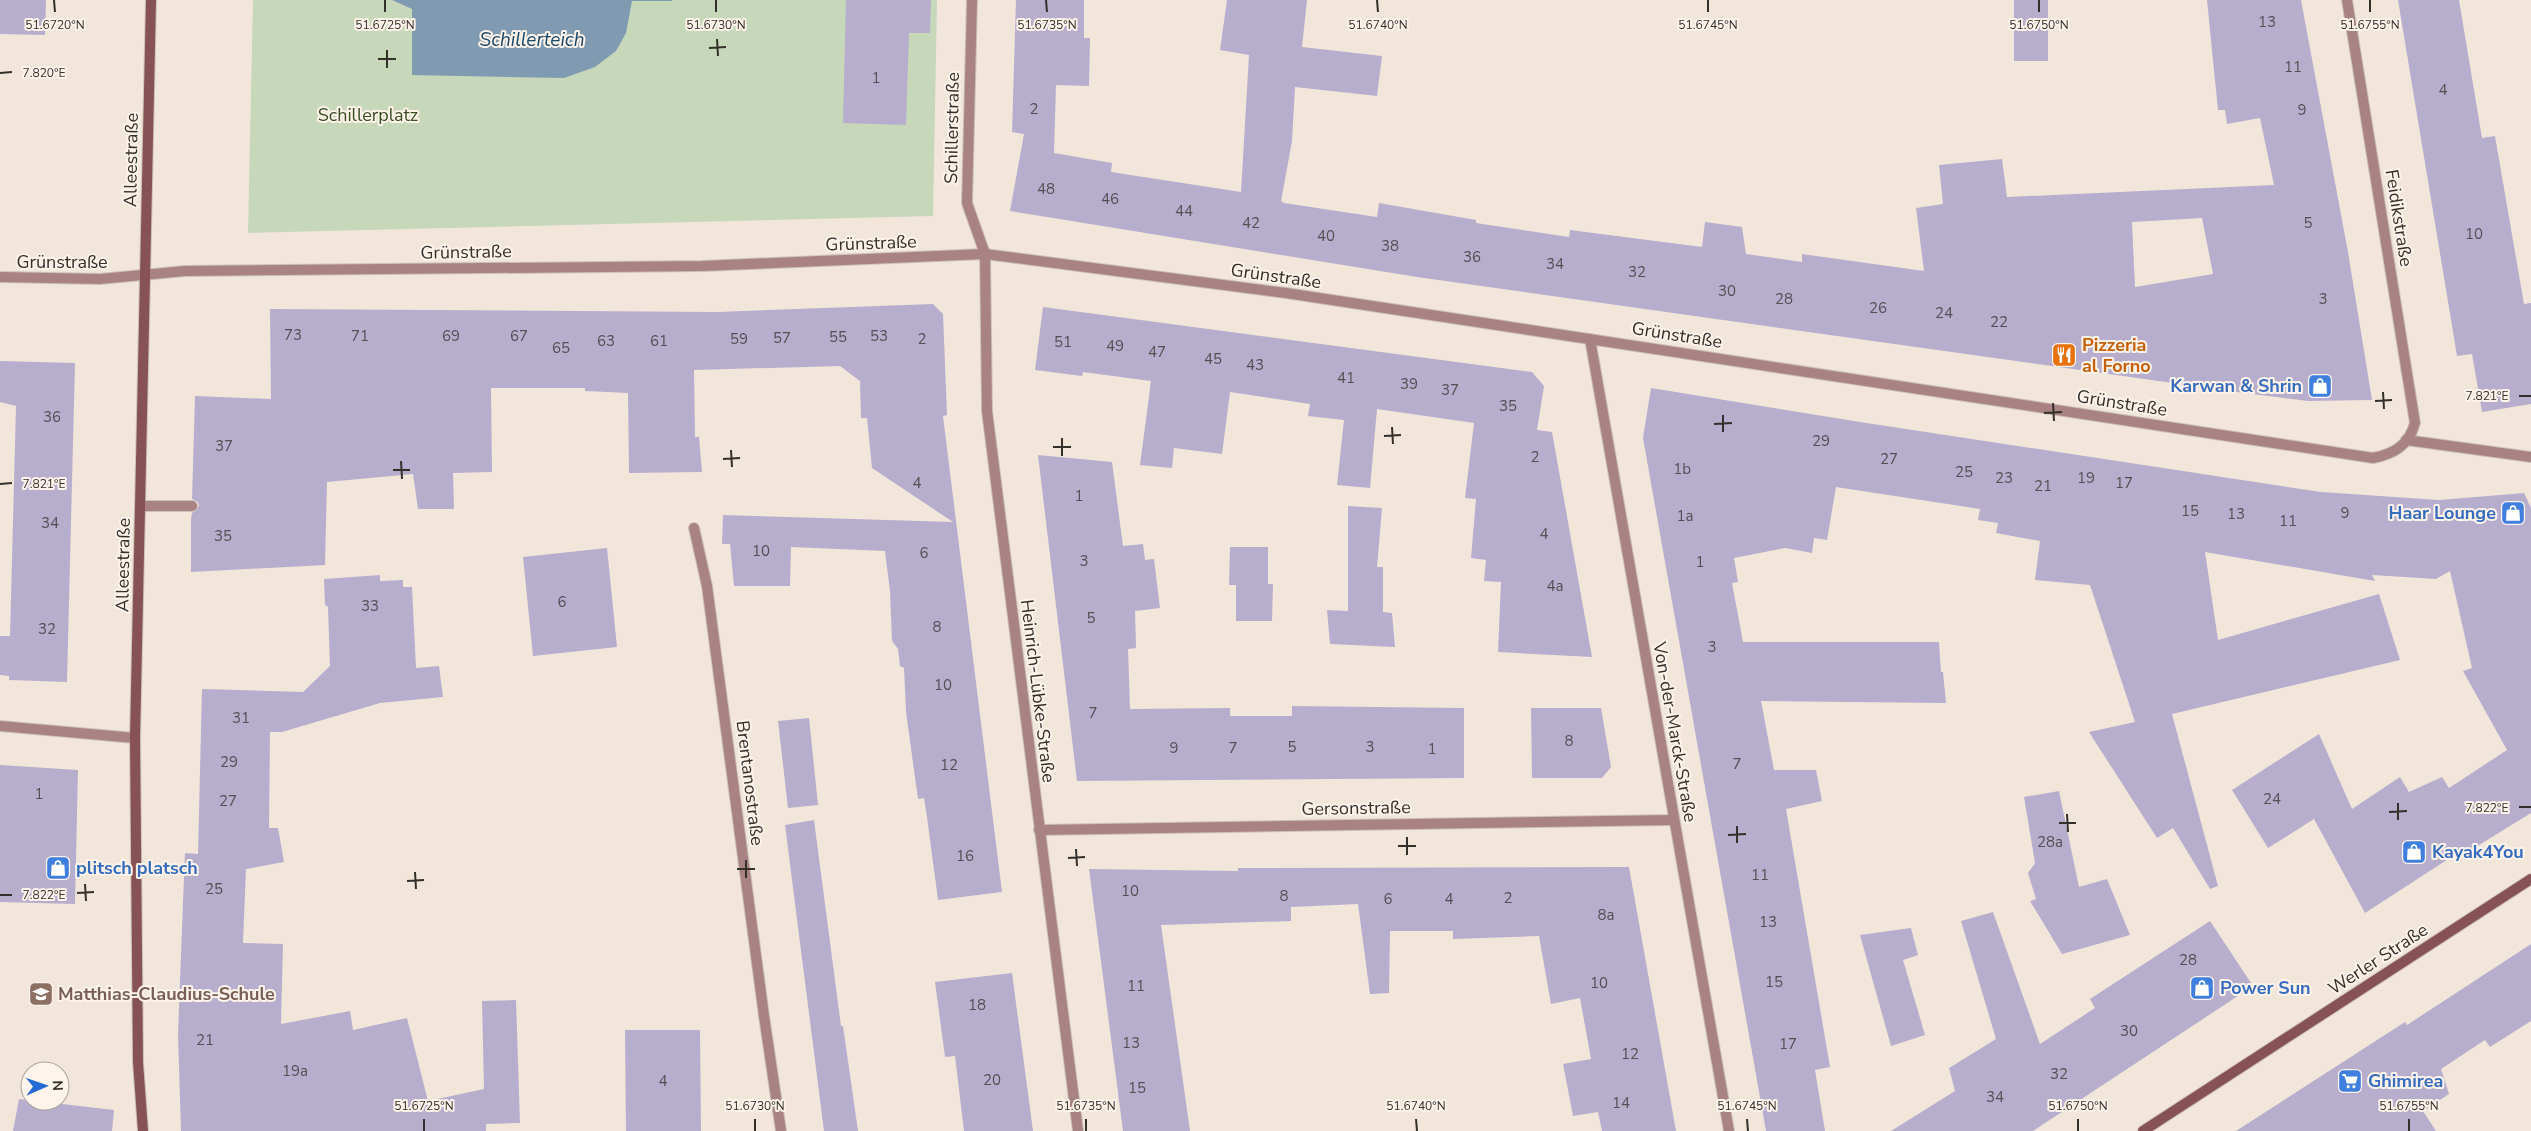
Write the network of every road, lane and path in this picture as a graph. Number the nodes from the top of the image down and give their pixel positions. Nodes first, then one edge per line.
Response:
1 (150, 0) edge
2 (972, 0) edge
3 (2347, 0) edge
4 (985, 254) junction
5 (145, 275) junction
6 (0, 277) edge
7 (1590, 339) junction
8 (2406, 440) junction
9 (2531, 457) edge
10 (140, 506) junction
11 (192, 506) dead end
12 (694, 528) dead end
13 (0, 726) edge
14 (136, 738) junction
15 (1673, 820) junction
16 (1039, 830) junction
17 (2531, 879) edge
18 (143, 1131) edge
19 (781, 1131) edge
20 (1078, 1131) edge
21 (1728, 1131) edge
22 (2143, 1131) edge

1 - 5 main road, Alleestraße
2 - 4 street, Schillerstraße
3 - 8 street, Feidikstraße
4 - 5 street, Grünstraße
4 - 7 street, Grünstraße
4 - 16 street, Heinrich-Lübke-Straße
5 - 6 street, Grünstraße
5 - 10 main road, Alleestraße
7 - 8 street, Grünstraße
7 - 15 street, Von-der-Marck-Straße
8 - 9 street
10 - 11 street
10 - 14 main road, Alleestraße
12 - 19 street, Brentanostraße
13 - 14 street
14 - 18 main road, Alleestraße
15 - 16 street, Gersonstraße
15 - 21 street, Von-der-Marck-Straße
16 - 20 street, Heinrich-Lübke-Straße
17 - 22 main road, Werler Straße

